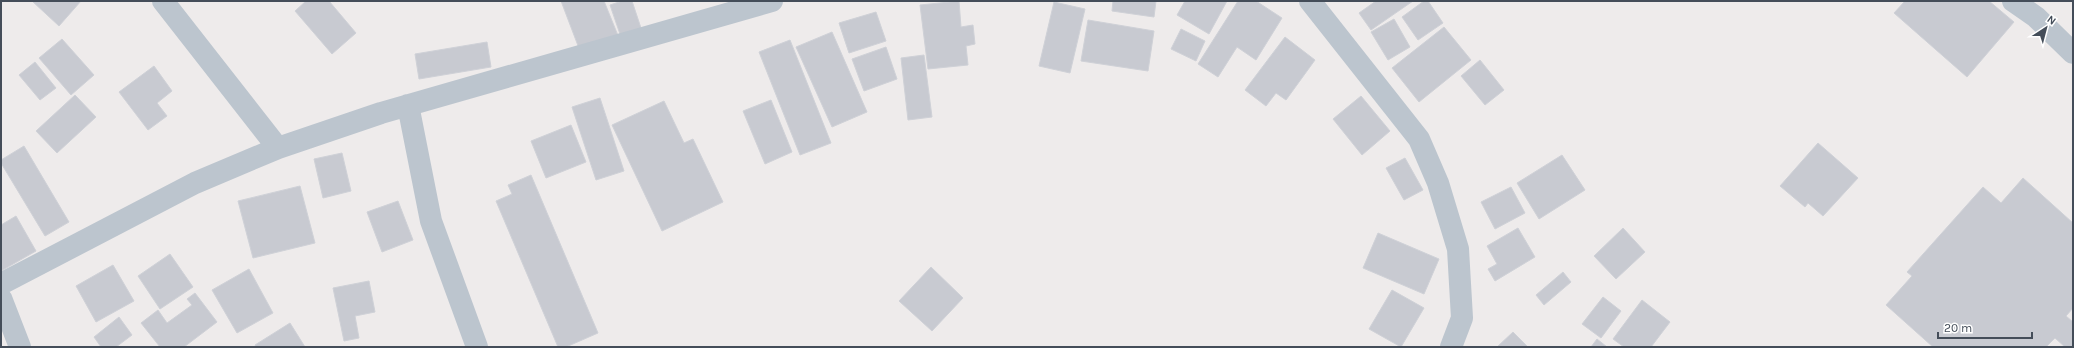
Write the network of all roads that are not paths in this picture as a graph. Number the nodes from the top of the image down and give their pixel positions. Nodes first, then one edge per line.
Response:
1 (163, 1) edge
2 (772, 1) edge
3 (1310, 1) edge
4 (2013, 1) edge
5 (2073, 53) edge
6 (408, 106) junction
7 (278, 148) junction
8 (1, 284) edge
9 (1, 298) edge
10 (20, 347) edge
11 (477, 347) edge
12 (1451, 347) edge

1 - 7 street
2 - 6 street
3 - 12 street
4 - 5 street
6 - 7 street
6 - 11 street
7 - 8 street
9 - 10 street

